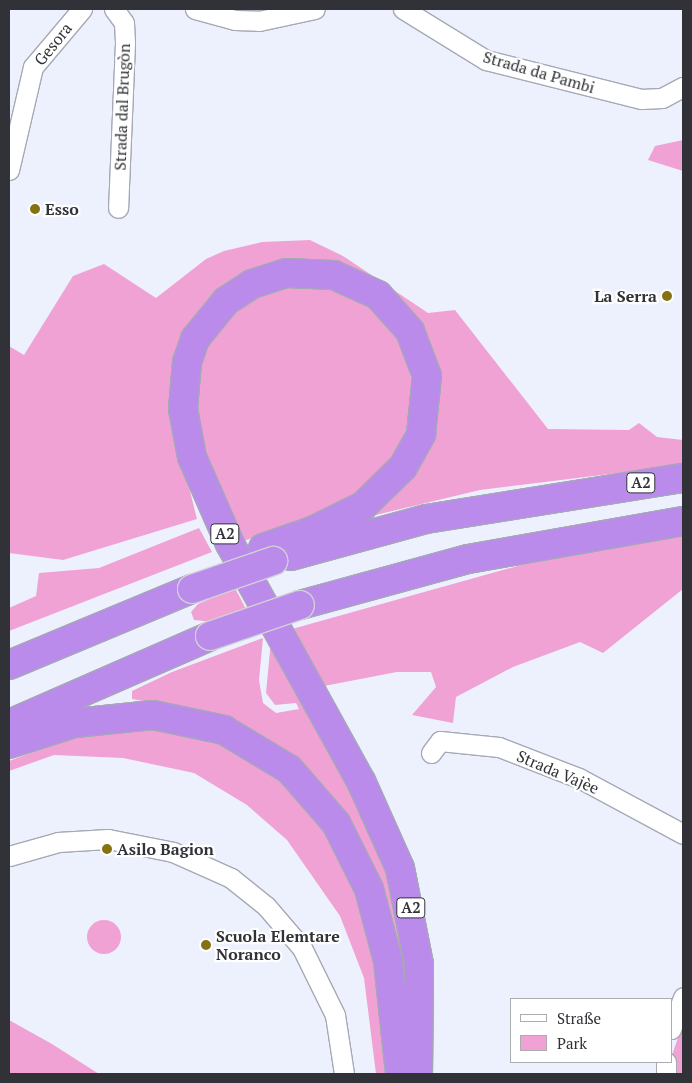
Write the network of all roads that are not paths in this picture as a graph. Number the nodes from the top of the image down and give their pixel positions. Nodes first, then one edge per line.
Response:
1 (82, 9) edge
2 (94, 9) edge
3 (114, 9) edge
4 (195, 9) edge
5 (315, 9) edge
6 (403, 9) edge
7 (683, 87) edge
8 (9, 170) edge
9 (118, 208) dead end
10 (683, 478) edge
11 (683, 521) edge
12 (268, 554) junction
13 (16, 661) edge
14 (9, 724) edge
15 (9, 744) edge
16 (431, 753) dead end
17 (683, 834) edge
18 (9, 856) edge
19 (683, 997) edge
20 (672, 1026) edge
21 (344, 1074) edge
22 (400, 1074) edge
23 (418, 1074) edge

1 - 8 street, Gesora
2 - 3 street
3 - 9 street, Strada dal Brugòn
4 - 5 street
6 - 7 street, Strada da Pambi
10 - 12 highway, A2
11 - 14 highway, bridge
12 - 13 highway, A2
12 - 23 highway, A2
15 - 22 highway, A2
16 - 17 street, Strada Vajèe
18 - 21 street
19 - 20 street

